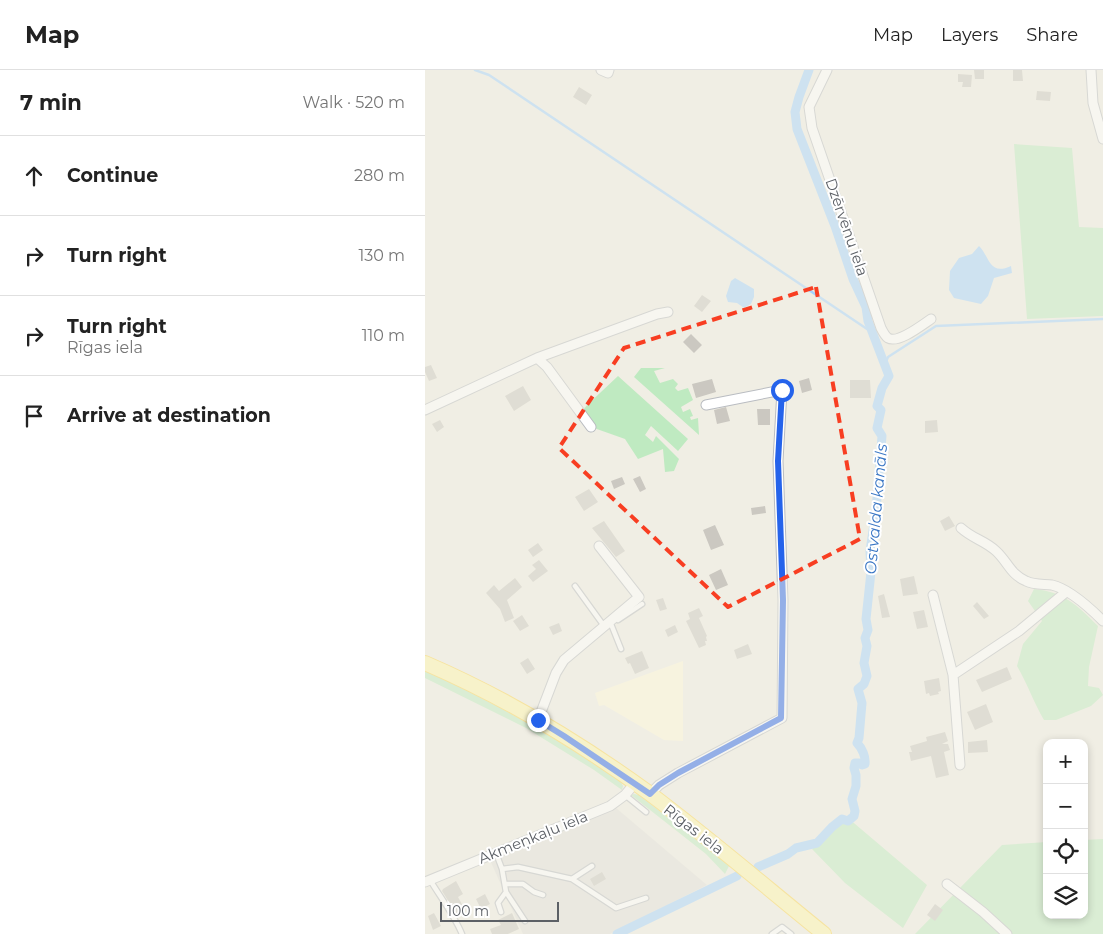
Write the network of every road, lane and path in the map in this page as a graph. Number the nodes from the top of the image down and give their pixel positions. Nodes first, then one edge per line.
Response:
1 (601, 70) edge
2 (609, 70) edge
3 (827, 70) edge
4 (1091, 70) edge
5 (1103, 139) edge
6 (668, 312) dead end
7 (931, 319) dead end
8 (537, 358) junction
9 (706, 405) dead end
10 (425, 410) edge
11 (591, 427) dead end
12 (961, 528) dead end
13 (599, 546) dead end
14 (575, 586) dead end
15 (1066, 592) junction
16 (933, 595) dead end
17 (642, 604) dead end
18 (1103, 621) edge
19 (607, 625) junction
20 (621, 649) dead end
21 (425, 663) edge
22 (953, 674) junction
23 (538, 720) junction
24 (960, 765) dead end
25 (635, 783) junction
26 (650, 794) junction
27 (625, 795) junction
28 (647, 812) dead end
29 (496, 852) junction
30 (593, 866) dead end
31 (502, 869) junction
32 (572, 879) junction
33 (427, 881) edge
34 (505, 884) junction
35 (947, 884) dead end
36 (506, 892) junction
37 (543, 895) dead end
38 (646, 898) dead end
39 (501, 912) dead end
40 (525, 921) dead end
41 (462, 934) edge
42 (772, 934) edge
43 (791, 934) edge
44 (824, 934) edge
45 (1007, 934) edge

1 - 2 street
3 - 7 street, Dzērvēnu iela
4 - 5 street
6 - 8 street
8 - 10 street
8 - 11 street
9 - 26 street
12 - 15 street
13 - 19 street
14 - 19 lane
15 - 18 street
15 - 22 street
16 - 22 street
17 - 19 lane
19 - 20 lane
19 - 23 street
21 - 23 main road, Rīgas iela
22 - 24 street
23 - 25 main road, Rīgas iela
25 - 26 main road, Rīgas iela
25 - 27 street, Akmeņkaļu iela
26 - 44 main road, Rīgas iela
27 - 28 lane
27 - 29 street, Akmeņkaļu iela
29 - 31 lane
29 - 33 street, Akmeņkaļu iela
30 - 32 lane
31 - 32 lane
31 - 34 lane
32 - 38 lane
33 - 41 lane
34 - 36 lane
34 - 37 lane
35 - 45 street
36 - 39 lane
36 - 40 lane
42 - 43 lane

